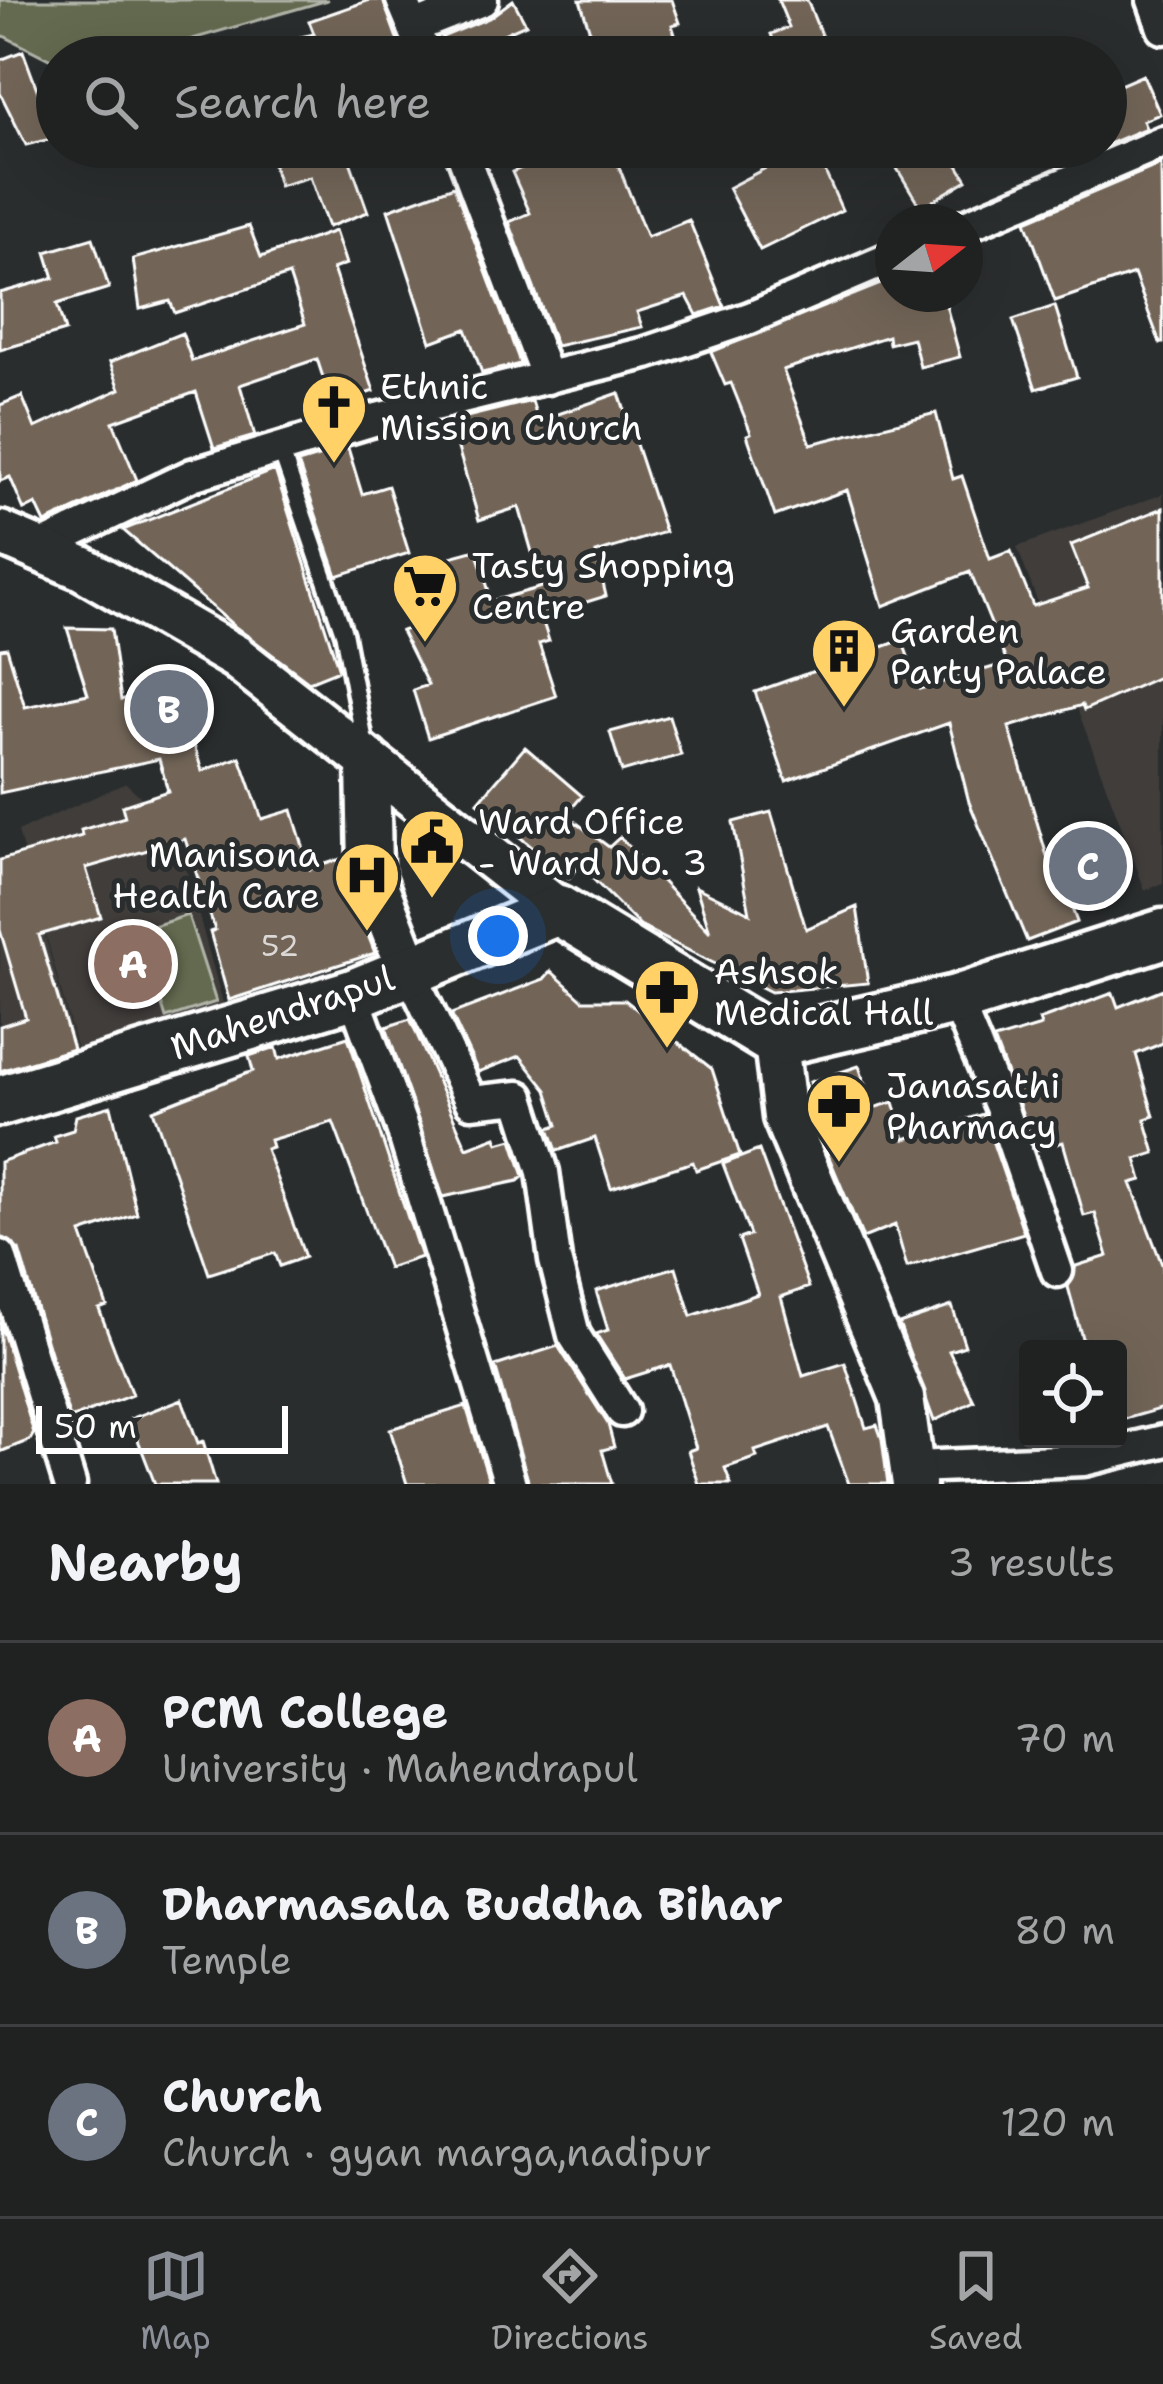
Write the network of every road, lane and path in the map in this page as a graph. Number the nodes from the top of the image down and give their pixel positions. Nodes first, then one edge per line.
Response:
1 (482, 0) edge
2 (1153, 0) edge
3 (408, 14) edge
4 (1163, 28) edge
5 (1163, 142) edge
6 (1127, 157) edge
7 (468, 168) edge
8 (1102, 168) edge
9 (983, 218) edge
10 (875, 265) edge
11 (548, 378) junction
12 (280, 448) junction
13 (18, 541) edge
14 (368, 760) junction
15 (559, 910) junction
16 (1163, 934) edge
17 (409, 970) junction
18 (353, 994) junction
19 (956, 1000) junction
20 (776, 1042) junction
21 (0, 1101) edge
22 (0, 1256) edge
23 (1057, 1271) dead end
24 (622, 1411) dead end
25 (1163, 1441) edge
26 (914, 1475) edge
27 (70, 1484) edge
28 (511, 1484) edge

1 - 3 street
2 - 4 street
5 - 6 street
7 - 11 street
8 - 9 street
10 - 11 street
11 - 12 street
12 - 13 street
12 - 14 lane
13 - 14 main road
14 - 15 main road
14 - 17 main road
15 - 17 main road, Mahendrapul
15 - 20 main road
16 - 19 main road
17 - 18 main road, Mahendrapul
17 - 24 street
18 - 21 main road, Mahendrapul
18 - 28 street
19 - 20 main road
19 - 23 street
20 - 26 main road
22 - 27 street
25 - 26 street

